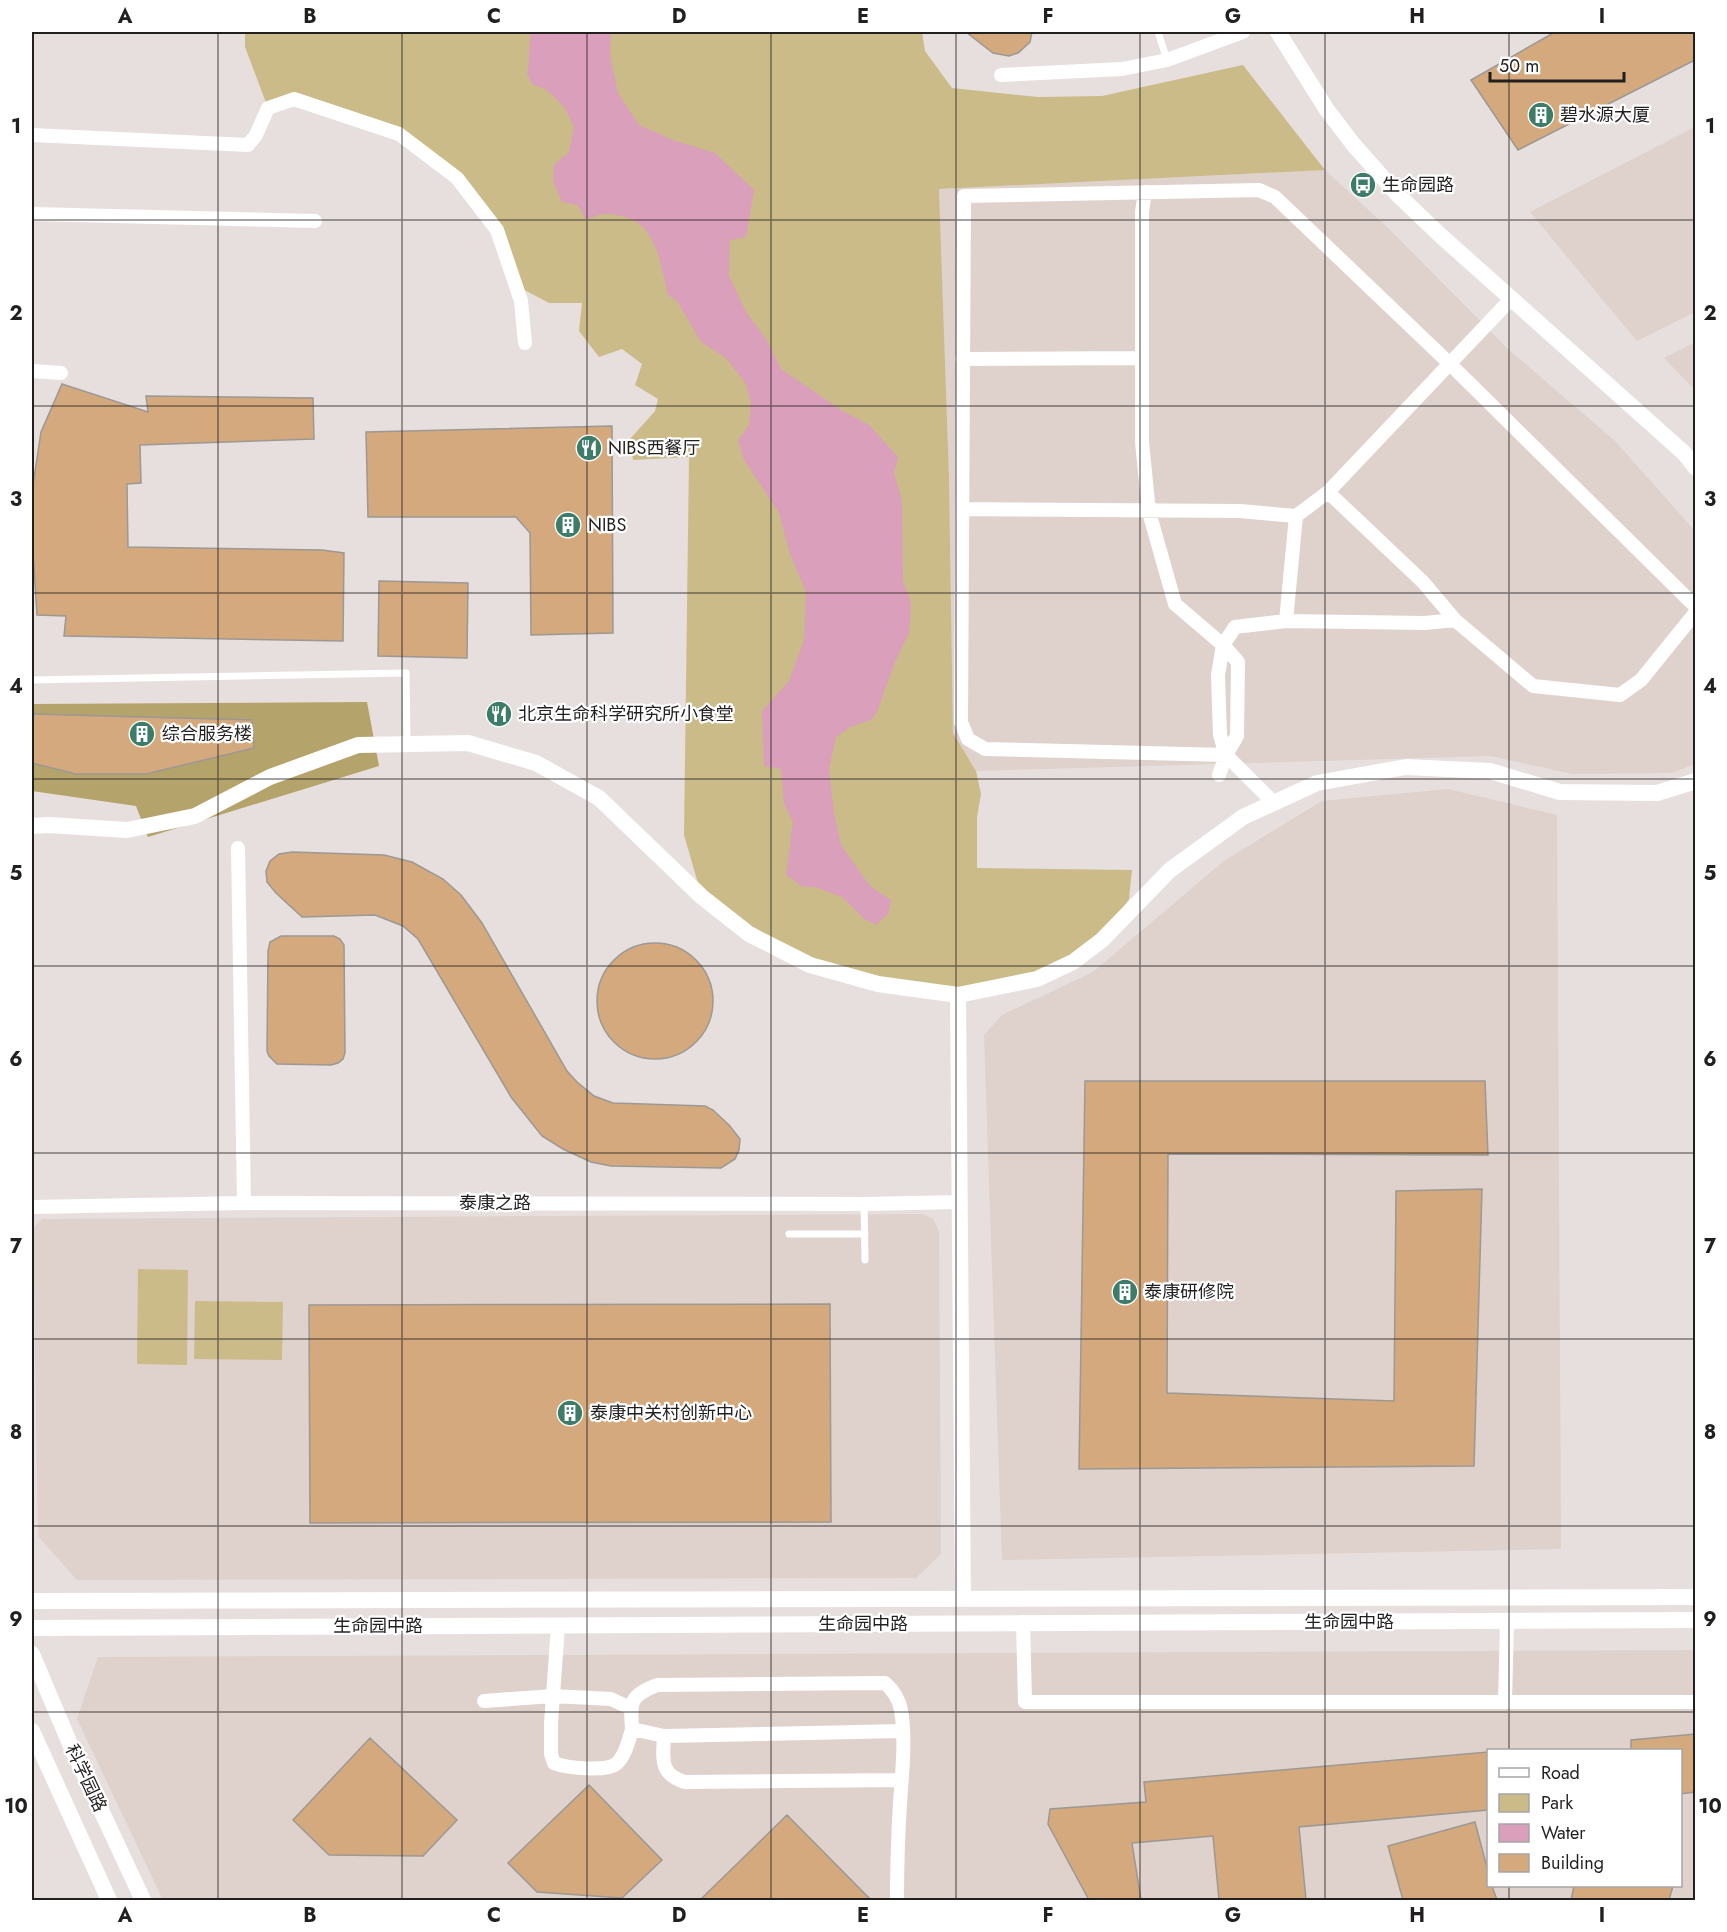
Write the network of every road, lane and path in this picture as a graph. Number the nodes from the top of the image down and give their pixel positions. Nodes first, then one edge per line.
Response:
1 (1158, 32) edge
2 (1244, 32) edge
3 (1278, 32) edge
4 (1167, 60) junction
5 (1001, 75) dead end
6 (32, 135) edge
7 (1145, 192) junction
8 (32, 214) edge
9 (315, 221) dead end
10 (1512, 298) junction
11 (525, 343) dead end
12 (1142, 358) junction
13 (962, 359) junction
14 (1449, 363) junction
15 (32, 371) edge
16 (61, 373) dead end
17 (1695, 468) edge
18 (1328, 492) junction
19 (962, 509) junction
20 (1149, 512) junction
21 (1296, 516) junction
22 (1695, 607) edge
23 (1695, 612) edge
24 (1455, 620) junction
25 (1286, 621) junction
26 (1223, 645) junction
27 (32, 680) edge
28 (407, 744) junction
29 (1226, 755) junction
30 (1220, 775) dead end
31 (1695, 781) edge
32 (1274, 803) junction
33 (32, 826) edge
34 (238, 848) dead end
35 (958, 995) junction
36 (959, 1202) junction
37 (244, 1203) junction
38 (864, 1204) junction
39 (32, 1207) edge
40 (789, 1234) dead end
41 (865, 1234) junction
42 (865, 1260) dead end
43 (1695, 1597) edge
44 (963, 1599) junction
45 (32, 1601) edge
46 (1695, 1620) edge
47 (1508, 1621) junction
48 (1023, 1622) junction
49 (558, 1626) junction
50 (32, 1628) edge
51 (32, 1654) edge
52 (553, 1696) junction
53 (484, 1701) dead end
54 (1505, 1702) junction
55 (1695, 1702) edge
56 (630, 1708) junction
57 (632, 1730) junction
58 (32, 1731) edge
59 (902, 1731) junction
60 (664, 1736) junction
61 (901, 1780) junction
62 (109, 1900) edge
63 (143, 1900) edge
64 (897, 1900) edge

1 - 4 lane
2 - 4 street
3 - 10 street
4 - 5 street
6 - 11 street
7 - 12 street
7 - 13 street
7 - 14 street
8 - 9 street
10 - 14 street
10 - 17 street
12 - 13 street
12 - 20 street
13 - 19 street
14 - 18 street
14 - 22 street
15 - 16 street
18 - 21 street
18 - 24 street
19 - 20 street
19 - 29 street
20 - 21 street
20 - 26 street
21 - 25 street
23 - 24 street
24 - 25 street
25 - 26 street
26 - 29 street
26 - 29 street
27 - 28 lane
28 - 33 street
28 - 35 street
29 - 30 street
29 - 32 street
31 - 32 street
32 - 35 street
34 - 37 street
35 - 36 street
36 - 38 street, 泰康之路
36 - 44 street
37 - 38 street, 泰康之路
37 - 39 street, 泰康之路
38 - 41 lane
40 - 41 lane
41 - 42 lane
43 - 44 street, 生命园中路
44 - 45 street, 生命园中路
46 - 47 street, 生命园中路
47 - 48 street, 生命园中路
47 - 54 street
48 - 49 street, 生命园中路
48 - 54 street
49 - 50 street, 生命园中路
49 - 52 street
51 - 63 street, 科学园路
52 - 53 street
52 - 56 street
52 - 57 street
54 - 55 street
56 - 57 street
56 - 59 street
57 - 60 street
58 - 62 street, 科学园路
59 - 60 street
59 - 61 street
60 - 61 street
61 - 64 street

